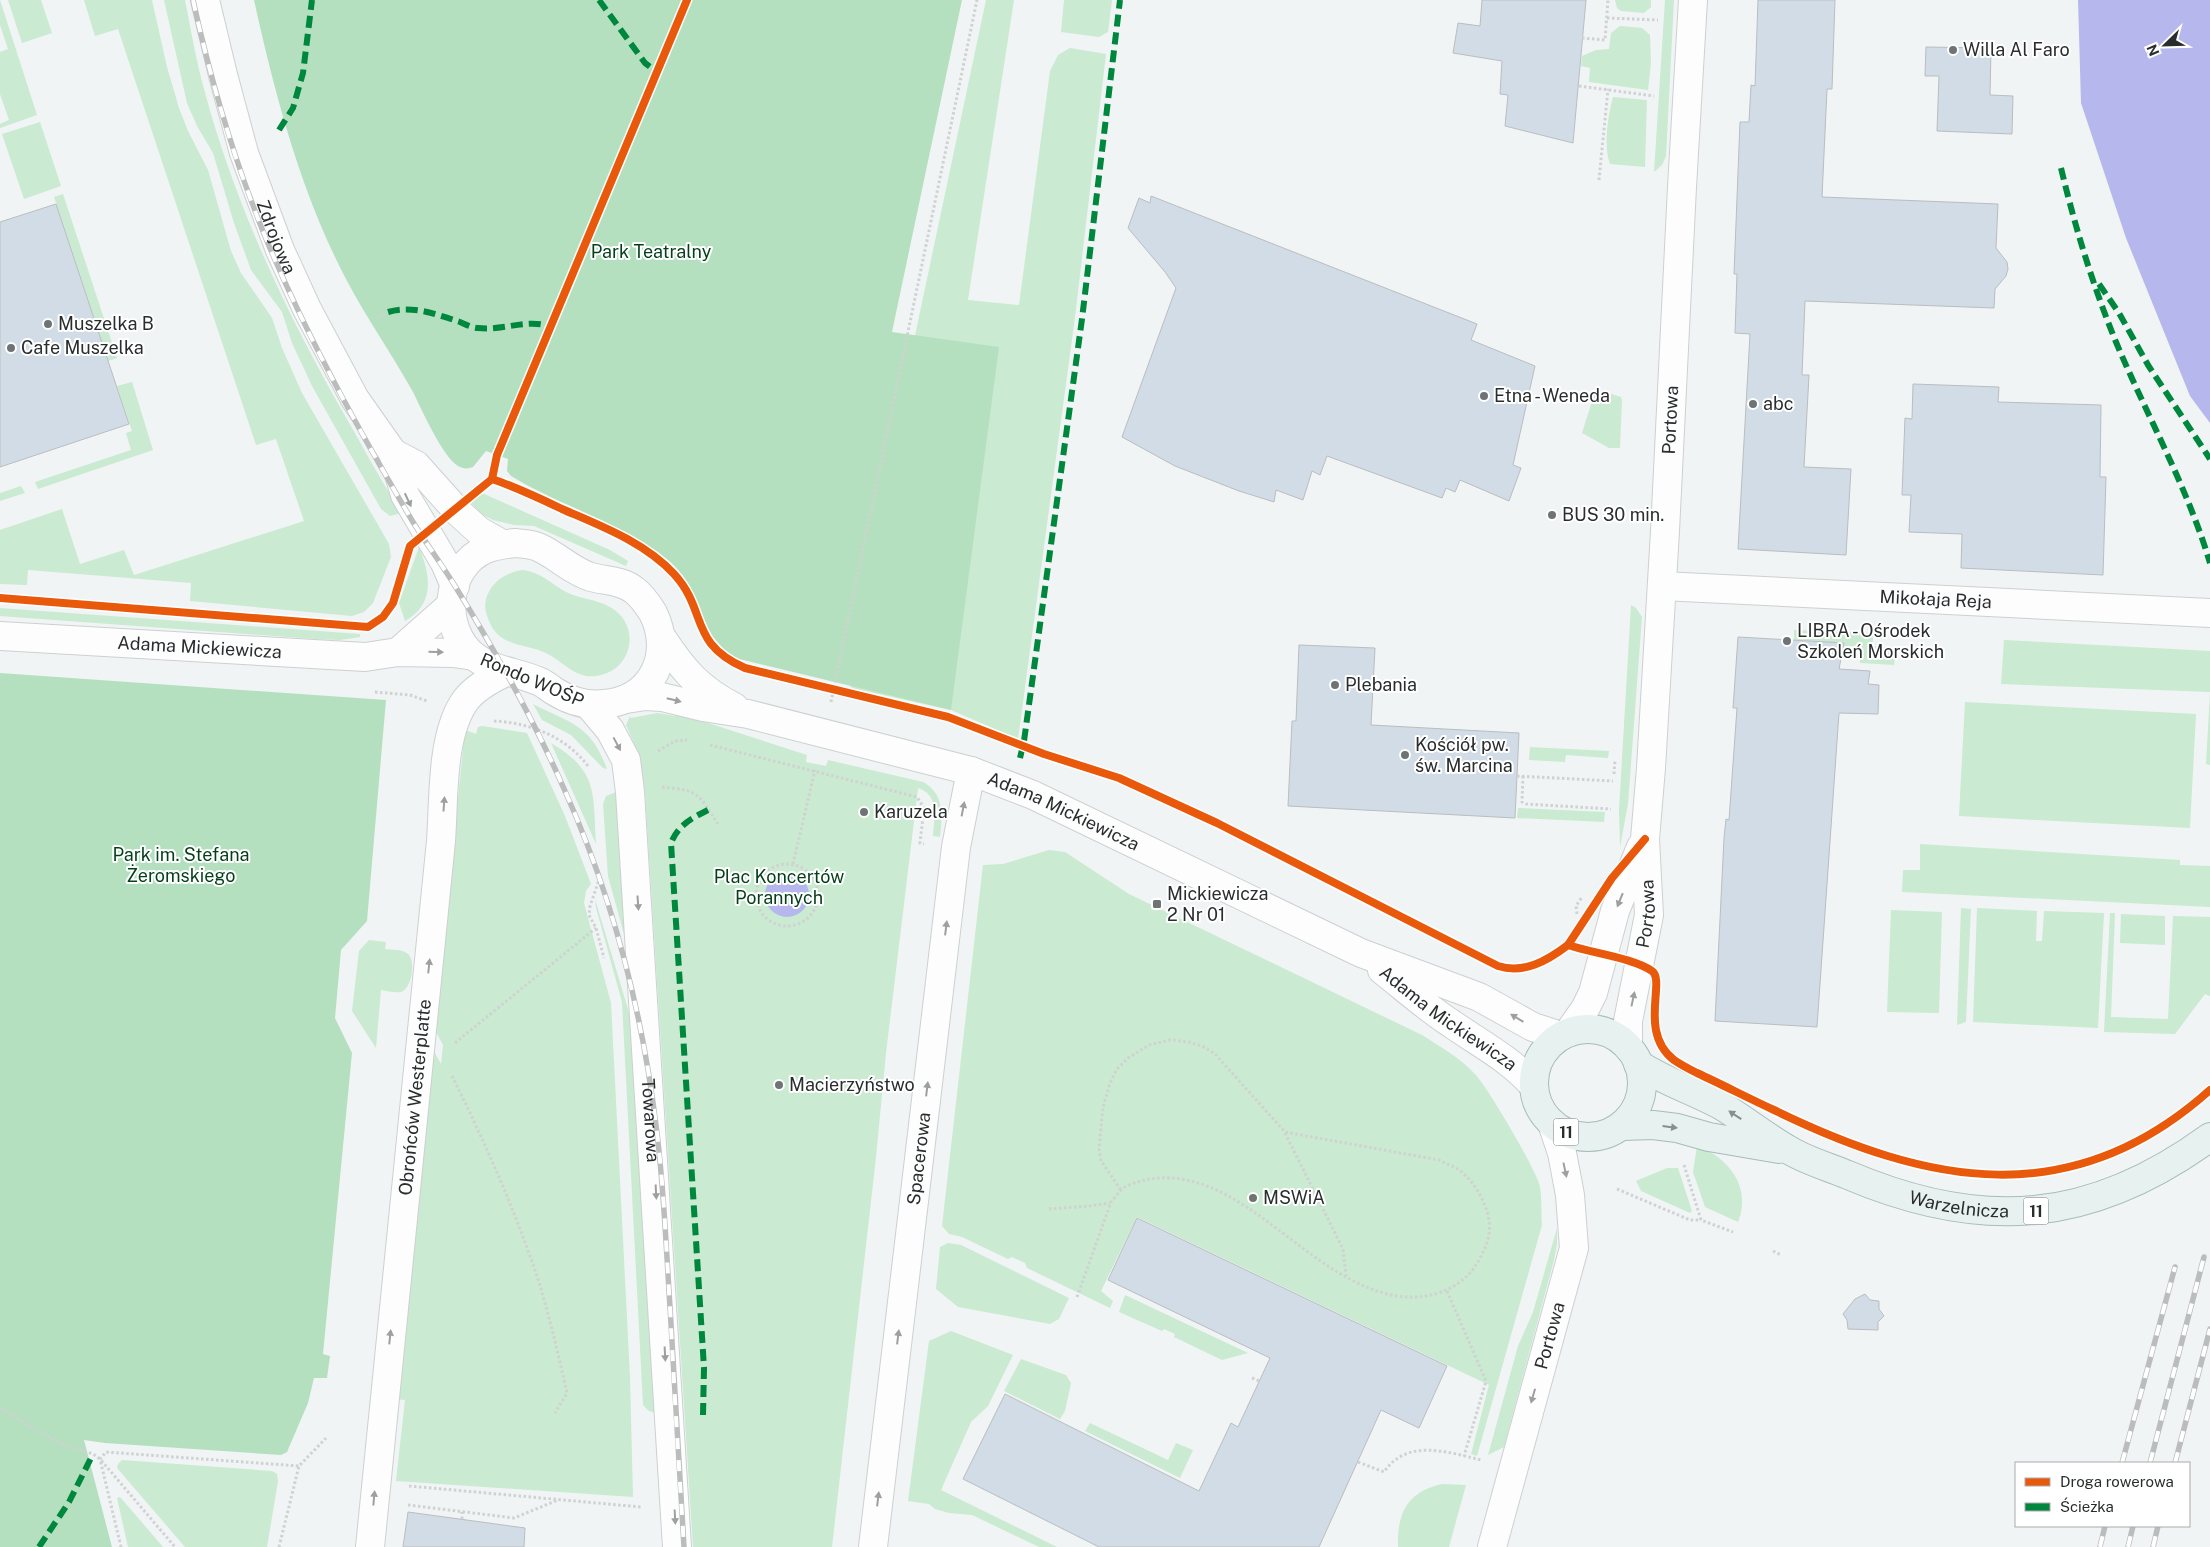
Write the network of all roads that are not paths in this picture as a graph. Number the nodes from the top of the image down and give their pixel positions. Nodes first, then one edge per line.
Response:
1 (205, 0) edge
2 (1693, 0) edge
3 (393, 454) junction
4 (502, 544) junction
5 (1662, 586) junction
6 (453, 596) junction
7 (2210, 613) edge
8 (0, 636) edge
9 (662, 638) junction
10 (398, 652) junction
11 (474, 656) junction
12 (506, 672) junction
13 (626, 699) junction
14 (589, 705) junction
15 (748, 714) junction
16 (972, 771) junction
17 (1645, 839) junction
18 (1361, 953) junction
19 (1565, 1035) junction
20 (1633, 1055) junction
21 (1534, 1086) junction
22 (1552, 1124) junction
23 (1622, 1126) junction
24 (2210, 1137) edge
25 (1790, 1151) junction
26 (370, 1547) edge
27 (677, 1547) edge
28 (873, 1547) edge
29 (1492, 1547) edge

1 - 3 street, Zdrojowa
2 - 5 street, Portowa
3 - 4 street
3 -> 6 street, Zdrojowa
4 - 6 street
4 - 9 street
5 - 7 street, Mikołaja Reja
5 - 17 street, Portowa
6 - 10 street
6 - 11 street, Rondo WOŚP
8 - 10 street, Adama Mickiewicza
9 - 13 street, Rondo WOŚP
9 - 15 street, Adama Mickiewicza
10 -> 11 street, Adama Mickiewicza
11 - 12 street, Rondo WOŚP
12 - 14 street, Rondo WOŚP
26 -> 12 street, Obrońców Westerplatte
13 - 14 street, Rondo WOŚP
13 -> 15 street, Adama Mickiewicza
14 -> 27 street, Towarowa
15 - 16 street, Adama Mickiewicza
16 - 18 street, Adama Mickiewicza
28 -> 16 street, Spacerowa
17 -> 19 street, Portowa
20 -> 17 street, Portowa
19 -> 18 street, Adama Mickiewicza
18 - 21 street, Adama Mickiewicza
19 - 20 main road, 11
19 - 21 main road
20 - 23 main road
25 -> 20 main road, Warzelnicza / 11
21 - 22 main road, 11
22 - 23 main road, 11
22 -> 29 street, Portowa
23 -> 25 main road, Warzelnicza / 11
24 - 25 main road, Warzelnicza / 11

